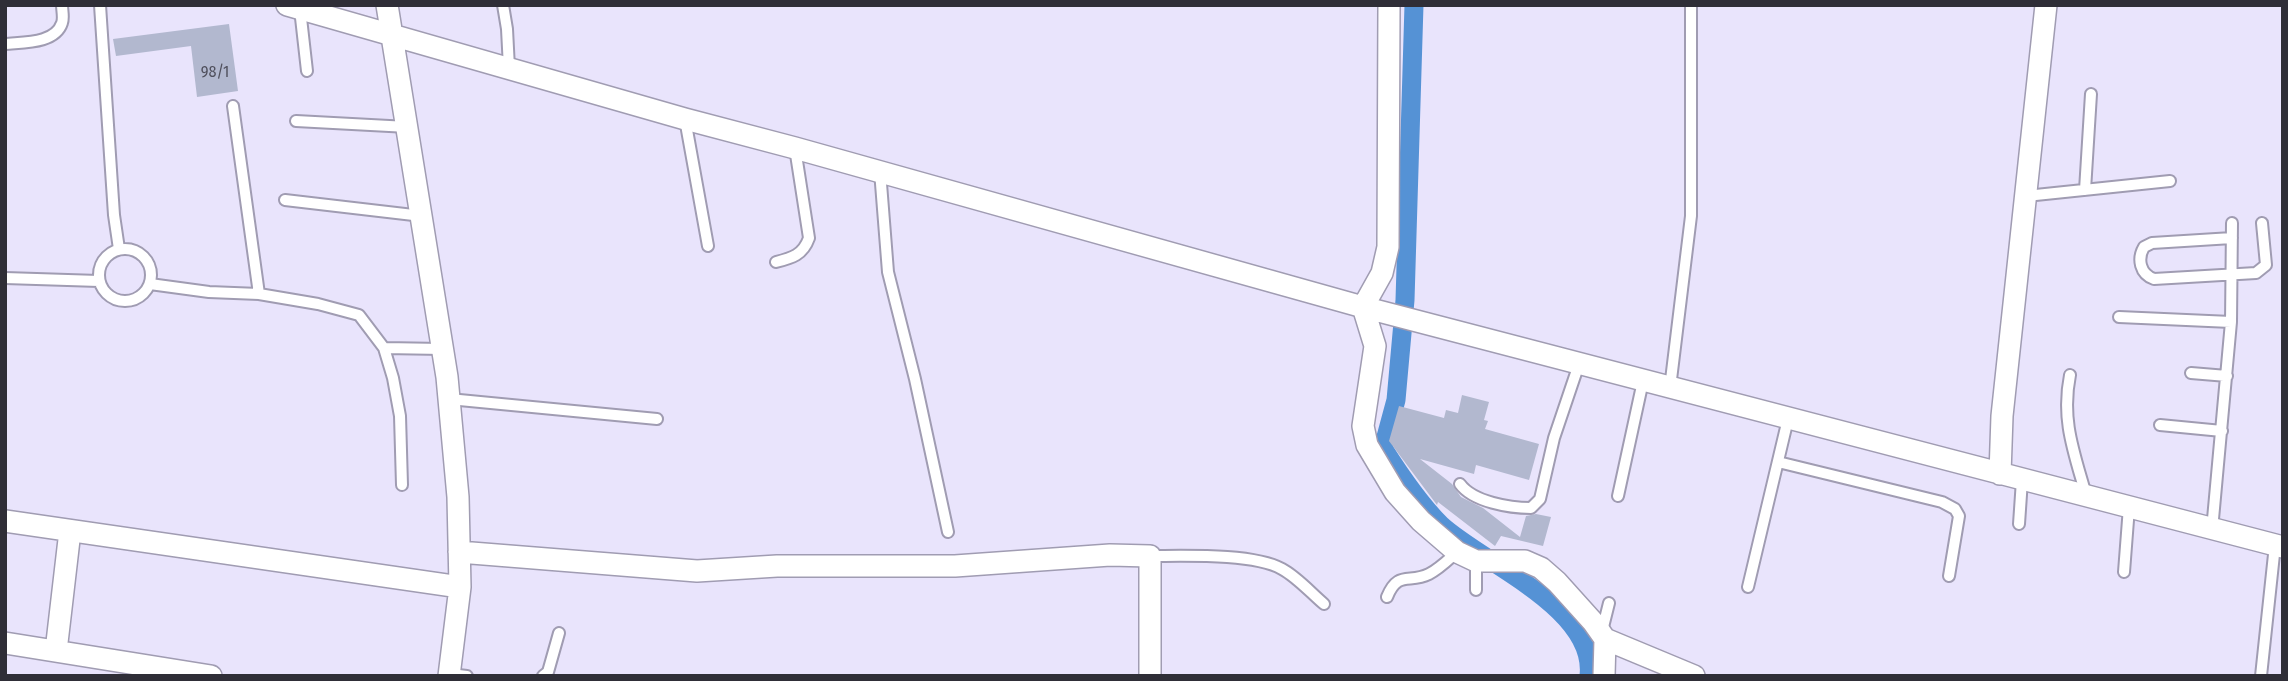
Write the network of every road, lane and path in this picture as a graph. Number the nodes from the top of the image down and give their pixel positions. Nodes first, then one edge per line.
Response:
1 (62, 5) edge
2 (100, 5) edge
3 (387, 5) edge
4 (503, 5) edge
5 (1389, 5) edge
6 (1691, 5) edge
7 (2046, 5) edge
8 (293, 7) edge
9 (393, 36) junction
10 (5, 44) edge
11 (509, 68) junction
12 (307, 71) dead end
13 (2091, 94) dead end
14 (233, 106) dead end
15 (685, 119) junction
16 (296, 121) dead end
17 (408, 127) junction
18 (795, 148) junction
19 (880, 172) junction
20 (2171, 181) dead end
21 (2085, 190) junction
22 (2026, 196) junction
23 (285, 200) dead end
24 (422, 216) junction
25 (2232, 223) dead end
26 (2262, 223) dead end
27 (2232, 238) junction
28 (708, 246) dead end
29 (119, 248) junction
30 (776, 262) dead end
31 (2231, 275) junction
32 (5, 278) edge
33 (99, 281) junction
34 (150, 285) junction
35 (259, 294) junction
36 (1372, 310) junction
37 (2119, 317) dead end
38 (2231, 322) junction
39 (384, 348) junction
40 (443, 349) junction
41 (1579, 364) junction
42 (2191, 373) dead end
43 (2070, 375) dead end
44 (2227, 376) junction
45 (1643, 381) junction
46 (1670, 388) junction
47 (449, 399) junction
48 (657, 419) dead end
49 (1788, 419) junction
50 (2160, 425) dead end
51 (2222, 430) junction
52 (1778, 462) junction
53 (2000, 474) junction
54 (2022, 480) junction
55 (1460, 484) dead end
56 (402, 485) dead end
57 (2086, 495) junction
58 (1618, 496) dead end
59 (2129, 507) junction
60 (5, 522) edge
61 (2019, 524) dead end
62 (2212, 530) junction
63 (70, 531) junction
64 (948, 532) dead end
65 (2279, 546) edge
66 (460, 552) junction
67 (1150, 555) junction
68 (1484, 559) junction
69 (2124, 572) dead end
70 (1949, 576) dead end
71 (460, 587) junction
72 (1748, 587) dead end
73 (1476, 590) dead end
74 (1387, 597) dead end
75 (1609, 603) dead end
76 (1324, 604) dead end
77 (559, 633) dead end
78 (1603, 636) junction
79 (5, 643) edge
80 (56, 652) junction
81 (455, 675) edge
82 (211, 676) edge
83 (543, 676) edge
84 (1150, 676) edge
85 (1604, 676) edge
86 (1694, 676) edge
87 (2261, 676) edge

1 - 10 lane
2 - 29 lane
3 - 9 street
4 - 11 lane
5 - 36 street
6 - 46 lane
7 - 22 street
8 - 9 street
8 - 12 lane
9 - 11 street
9 - 17 street
11 - 15 street
13 - 21 lane
14 - 35 lane
15 - 18 street
15 - 28 lane
16 - 17 lane
17 - 24 street
18 - 19 street
18 - 30 lane
19 - 36 street
19 - 64 lane
20 - 21 lane
21 - 22 lane
22 - 53 street
23 - 24 lane
24 - 40 street
25 - 27 lane
26 - 31 lane
27 - 31 lane
27 - 31 lane
29 - 33 lane
29 - 34 lane
31 - 38 lane
32 - 33 lane
33 - 34 lane
34 - 35 lane
35 - 39 lane
36 - 41 street
36 - 68 street
37 - 38 lane
38 - 44 lane
39 - 40 lane
39 - 56 lane
40 - 47 street
41 - 45 street
41 - 55 lane
42 - 44 lane
43 - 57 lane
44 - 51 lane
45 - 46 street
45 - 58 lane
46 - 49 street
47 - 48 lane
47 - 66 street
49 - 52 lane
49 - 53 street
50 - 51 lane
51 - 62 lane
52 - 70 lane
52 - 72 lane
53 - 54 street
54 - 57 street
54 - 61 lane
57 - 59 street
59 - 62 street
59 - 69 lane
60 - 63 street
62 - 65 street
63 - 71 street
63 - 80 street
65 - 87 lane
66 - 67 street
66 - 71 street
67 - 76 lane
67 - 84 street
68 - 73 lane
68 - 74 lane
68 - 78 street
71 - 81 street
75 - 78 lane
77 - 83 lane
78 - 85 street
78 - 86 street
79 - 80 street
80 - 82 street

